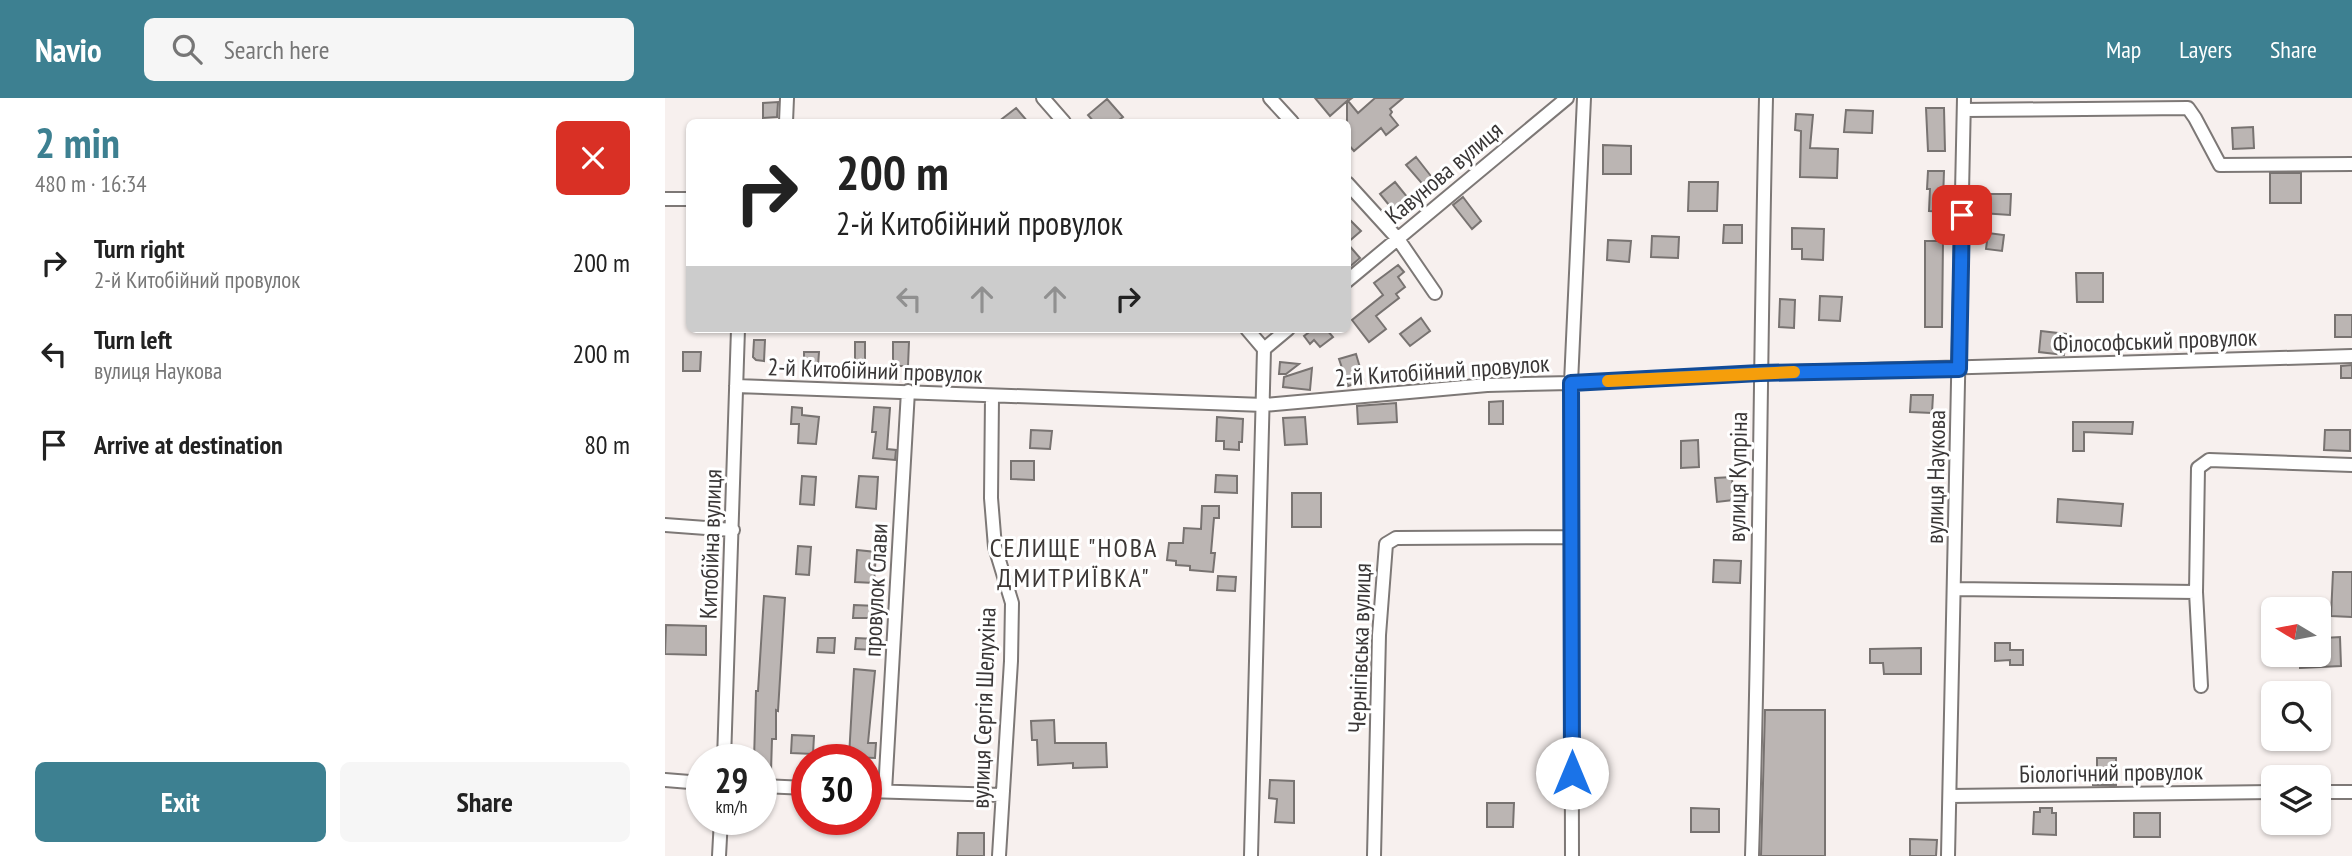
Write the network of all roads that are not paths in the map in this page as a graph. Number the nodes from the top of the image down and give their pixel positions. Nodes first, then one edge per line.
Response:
1 (787, 98) edge
2 (1043, 98) edge
3 (1270, 98) edge
4 (1567, 98) edge
5 (1584, 98) edge
6 (1766, 98) edge
7 (1964, 104) edge
8 (786, 119) edge
9 (1061, 119) edge
10 (1289, 119) edge
11 (2352, 164) edge
12 (1351, 187) edge
13 (665, 199) edge
14 (686, 199) edge
15 (1398, 239) junction
16 (1351, 278) edge
17 (1435, 293) dead end
18 (738, 333) edge
19 (1250, 333) edge
20 (1284, 333) edge
21 (1264, 349) junction
22 (2352, 356) edge
23 (1959, 369) junction
24 (1760, 373) junction
25 (1571, 383) junction
26 (736, 386) junction
27 (908, 391) junction
28 (992, 397) junction
29 (1265, 405) junction
30 (2352, 465) edge
31 (665, 525) edge
32 (733, 530) junction
33 (1571, 537) junction
34 (1954, 589) junction
35 (2196, 592) junction
36 (2201, 686) dead end
37 (725, 744) edge
38 (665, 780) edge
39 (686, 782) edge
40 (885, 791) joint
41 (2331, 792) edge
42 (2352, 792) edge
43 (2261, 793) edge
44 (1002, 795) junction
45 (1950, 796) junction
46 (720, 835) edge
47 (719, 856) edge
48 (999, 856) edge
49 (1251, 856) edge
50 (1374, 856) edge
51 (1572, 856) edge
52 (1752, 856) edge
53 (1948, 856) edge

1 - 8 street
2 - 9 street
3 - 10 street
4 - 15 street, Кавунова вулиця
5 - 25 street
6 - 24 street, вулиця Купріна
7 - 11 street
7 - 23 street, вулиця Наукова
12 - 15 street
13 - 14 street
15 - 16 street, Кавунова вулиця
15 - 17 street
18 - 26 street, Китобійна вулиця
19 - 21 street
20 - 21 street
21 - 29 street
22 - 23 street, Філософський провулок
23 - 24 street, 2-й Китобійний провулок
23 - 34 street, вулиця Наукова
24 - 25 street, 2-й Китобійний провулок
24 - 52 street, вулиця Купріна
25 - 29 street, 2-й Китобійний провулок
25 - 33 street
26 - 27 street, 2-й Китобійний провулок
26 - 32 street, Китобійна вулиця
27 - 28 street, 2-й Китобійний провулок
27 - 40 street, провулок Слави
28 - 29 street, 2-й Китобійний провулок
28 - 44 street, вулиця Сергія Шелухіна
29 - 49 street
30 - 35 street
31 - 32 street
32 - 37 street, Китобійна вулиця
33 - 50 street, Чернігівська вулиця
33 - 51 street
34 - 35 street
34 - 45 street, вулиця Наукова
35 - 36 street
38 - 39 street
40 - 44 street
41 - 42 street
43 - 45 street, Біологічний провулок
44 - 48 street, вулиця Сергія Шелухіна
45 - 53 street, вулиця Наукова
46 - 47 street

